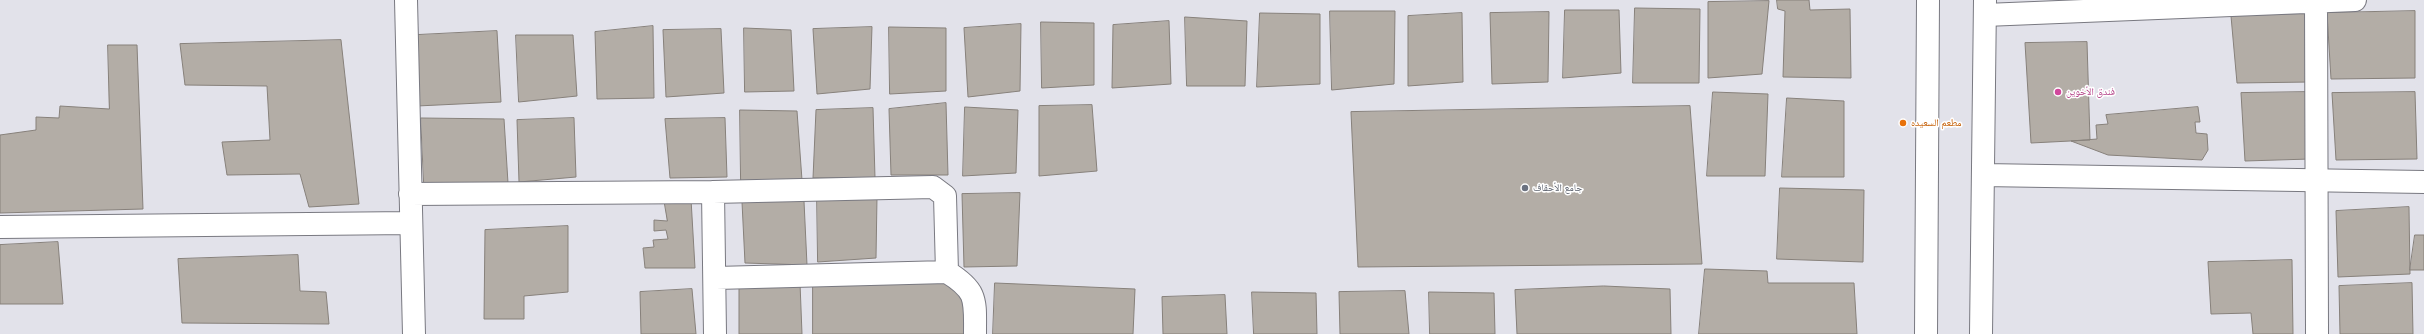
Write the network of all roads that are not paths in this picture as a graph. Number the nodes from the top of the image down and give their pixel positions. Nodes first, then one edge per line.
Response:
1 (406, 0) edge
2 (1928, 0) edge
3 (2316, 0) edge
4 (2355, 0) edge
5 (1985, 7) edge
6 (1983, 175) junction
7 (2317, 180) junction
8 (2424, 182) edge
9 (713, 192) junction
10 (410, 194) junction
11 (411, 223) junction
12 (0, 227) edge
13 (947, 272) junction
14 (716, 278) junction
15 (414, 334) edge
16 (715, 334) edge
17 (975, 334) edge
18 (1926, 334) edge
19 (1981, 334) edge
20 (2317, 334) edge

1 - 10 street
2 - 18 street
3 - 4 street
3 - 5 street
3 - 7 street
5 - 6 street
6 - 7 street
6 - 19 street
7 - 8 street
7 - 20 street
9 - 10 street
9 - 13 street
9 - 14 street
10 - 11 street
11 - 12 street
11 - 15 street
13 - 14 street
13 - 17 street
14 - 16 street

